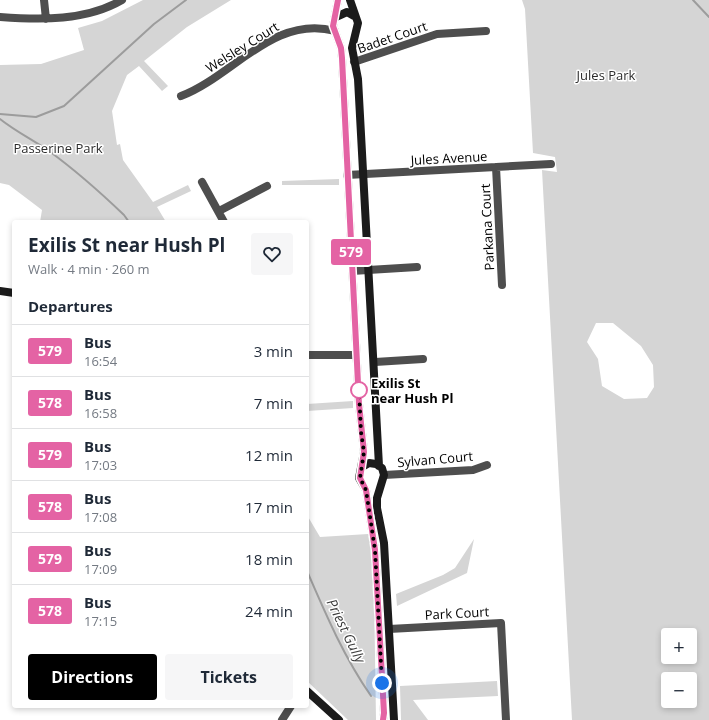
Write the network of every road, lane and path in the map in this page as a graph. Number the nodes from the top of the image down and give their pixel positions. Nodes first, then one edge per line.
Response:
1 (44, 0) edge
2 (122, 0) edge
3 (338, 0) edge
4 (350, 0) edge
5 (354, 16) junction
6 (0, 17) edge
7 (46, 19) junction
8 (335, 20) junction
9 (319, 28) junction
10 (486, 30) dead end
11 (336, 33) junction
12 (354, 34) junction
13 (354, 62) junction
14 (181, 96) dead end
15 (551, 164) dead end
16 (496, 167) junction
17 (364, 174) junction
18 (347, 175) junction
19 (202, 182) dead end
20 (267, 186) dead end
21 (219, 211) junction
22 (223, 220) edge
23 (417, 266) dead end
24 (369, 270) junction
25 (352, 271) junction
26 (502, 285) dead end
27 (0, 291) edge
28 (12, 292) edge
29 (309, 355) edge
30 (357, 355) junction
31 (423, 359) dead end
32 (375, 362) junction
33 (487, 465) dead end
34 (380, 466) junction
35 (362, 467) junction
36 (383, 479) junction
37 (362, 484) junction
38 (389, 629) junction
39 (309, 693) edge
40 (290, 708) edge
41 (282, 720) edge
42 (339, 720) edge
43 (383, 720) edge
44 (394, 720) edge
45 (506, 720) edge

1 - 7 street
2 - 7 street
3 - 8 street
4 - 5 street
5 - 8 street
5 - 12 street
6 - 7 street
8 - 9 street, Welsley Court
8 - 11 street
9 - 11 street, Welsley Court
9 - 14 street, Welsley Court
10 - 13 street, Badet Court
11 - 12 street
11 - 18 street
12 - 13 street
13 - 17 street
15 - 16 street, Jules Avenue
16 - 17 street, Jules Avenue
16 - 26 street, Parkana Court
17 - 18 street, Jules Avenue
17 - 24 street
18 - 25 street
19 - 21 street
20 - 21 street
21 - 22 street
23 - 24 street
24 - 25 street
24 - 32 street
25 - 30 street
27 - 28 street
29 - 30 street
30 - 35 street
31 - 32 street
32 - 34 street
33 - 36 street, Sylvan Court
34 - 35 street
34 - 36 street
35 - 37 street
36 - 37 street
36 - 38 street
37 - 43 street
38 - 44 street
38 - 45 street, Park Court
39 - 42 street
40 - 41 street

